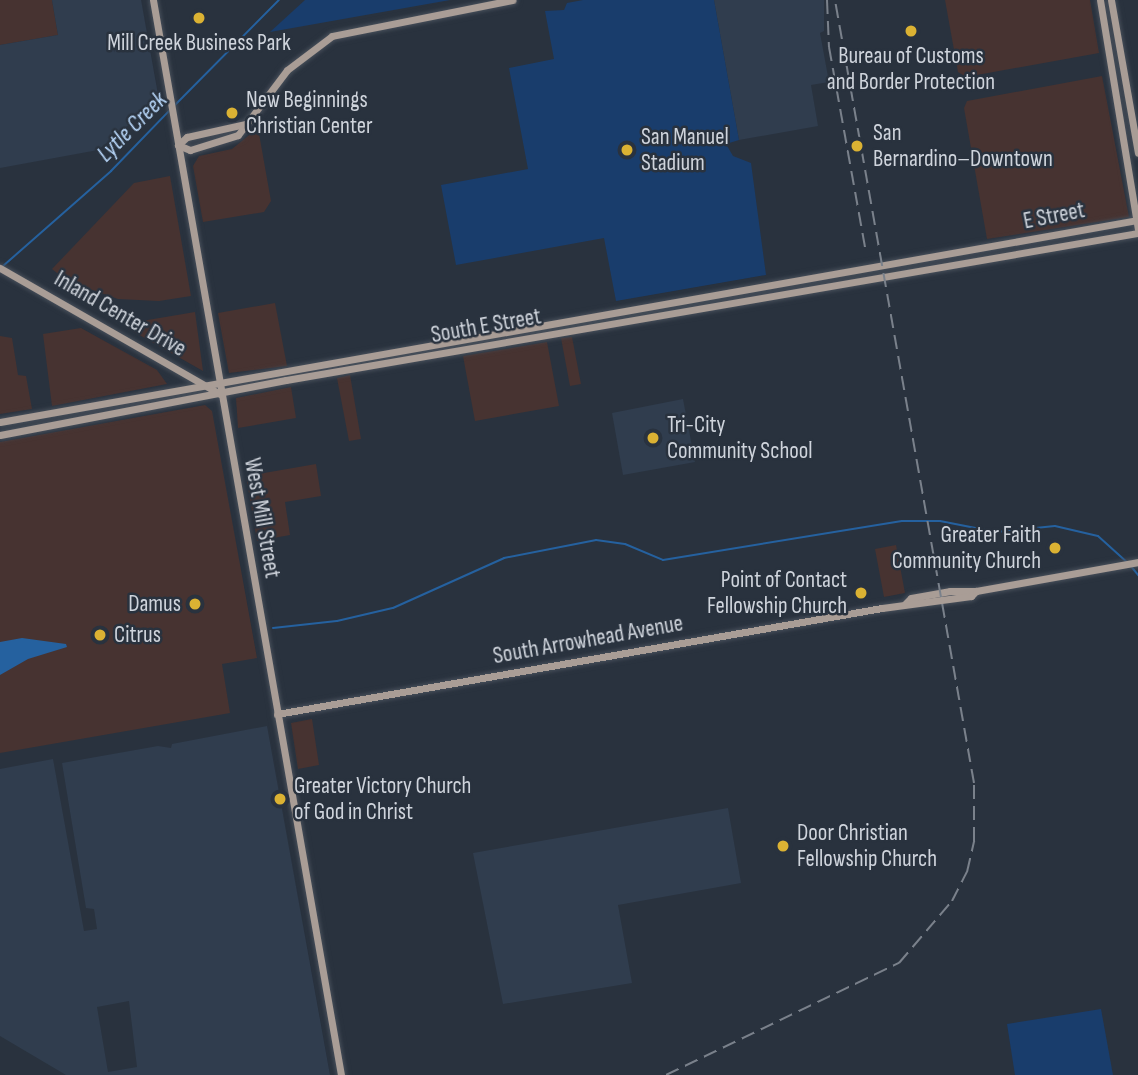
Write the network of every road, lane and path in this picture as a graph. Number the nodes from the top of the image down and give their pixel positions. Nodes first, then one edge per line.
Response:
1 (153, 0) edge
2 (512, 0) edge
3 (1100, 0) edge
4 (1111, 0) edge
5 (245, 124) junction
6 (178, 145) junction
7 (1138, 153) edge
8 (1138, 226) edge
9 (978, 249) joint
10 (980, 262) joint
11 (0, 268) edge
12 (219, 382) junction
13 (202, 383) junction
14 (221, 394) junction
15 (0, 422) edge
16 (0, 435) edge
17 (1138, 562) edge
18 (277, 714) junction
19 (341, 1075) edge

1 - 6 main road, West Mill Street
2 - 5 main road
3 - 8 main road
4 - 7 main road
5 - 6 main road
5 - 6 main road
6 - 12 main road, West Mill Street
8 - 9 main road, E Street
8 - 10 main road, E Street
9 - 12 main road, South E Street
10 - 14 main road, South E Street
11 - 13 main road, Inland Center Drive
12 - 13 main road, South E Street
12 - 14 main road, West Mill Street
13 - 14 main road, Inland Center Drive
13 - 15 main road, South E Street
14 - 16 main road, South E Street
14 - 18 main road, West Mill Street
17 - 18 main road, South Arrowhead Avenue
18 - 19 main road, West Mill Street

